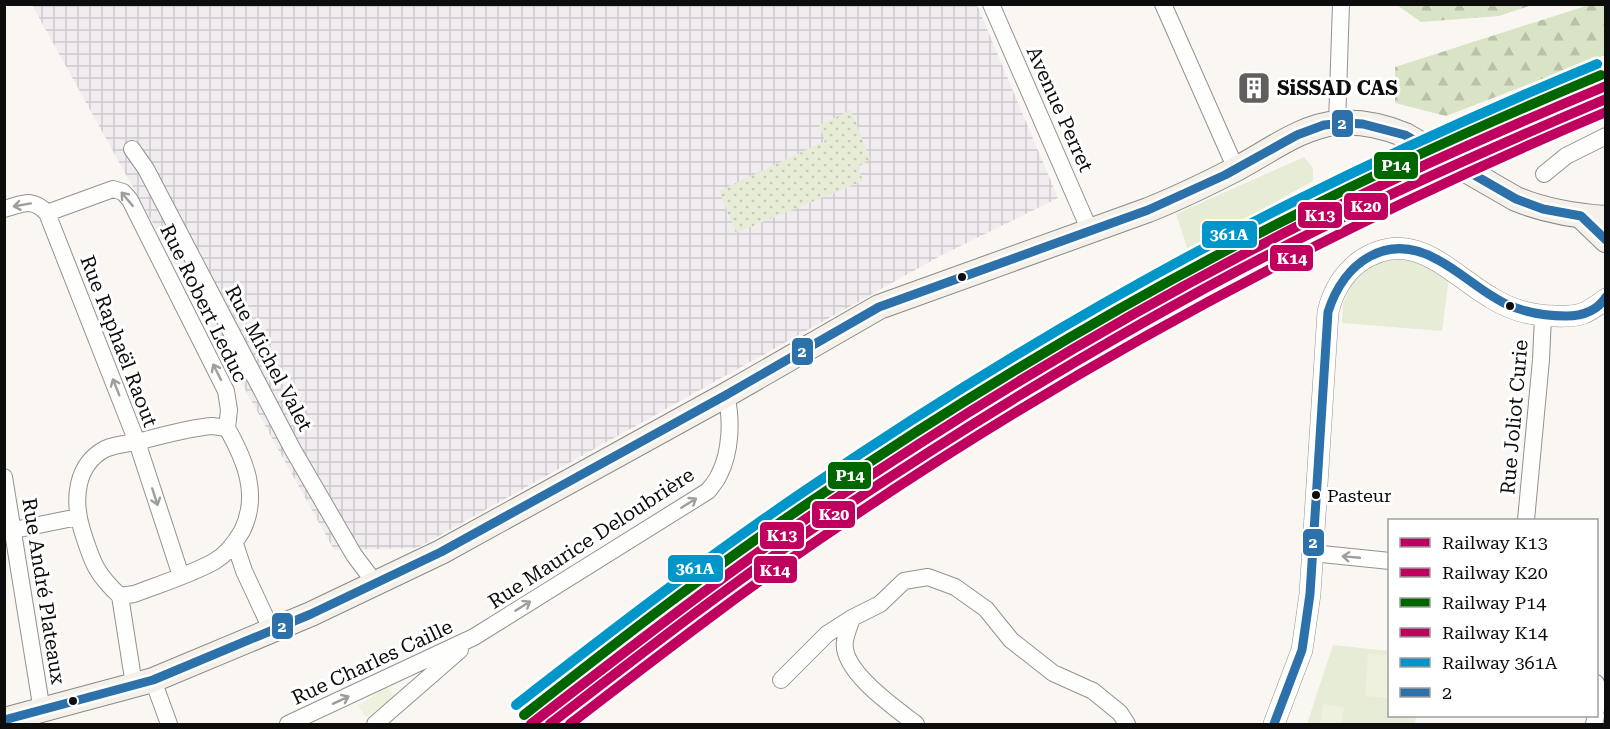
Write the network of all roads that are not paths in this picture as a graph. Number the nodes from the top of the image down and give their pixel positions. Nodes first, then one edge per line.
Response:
1 (991, 4) edge
2 (1163, 4) edge
3 (1341, 4) edge
4 (1337, 123) junction
5 (1605, 136) edge
6 (132, 149) dead end
7 (1236, 169) junction
8 (1544, 174) dead end
9 (4, 209) edge
10 (47, 213) junction
11 (1581, 216) junction
12 (1605, 218) edge
13 (1090, 231) junction
14 (1605, 240) edge
15 (1605, 298) edge
16 (1543, 316) junction
17 (726, 395) junction
18 (227, 428) junction
19 (137, 442) junction
20 (4, 477) edge
21 (78, 517) junction
22 (1526, 519) edge
23 (9, 532) edge
24 (235, 544) junction
25 (1312, 553) junction
26 (1388, 561) edge
27 (181, 576) junction
28 (375, 583) junction
29 (120, 596) junction
30 (852, 618) junction
31 (272, 631) junction
32 (474, 637) junction
33 (781, 680) dead end
34 (144, 682) junction
35 (42, 711) junction
36 (4, 720) edge
37 (169, 724) edge
38 (288, 724) edge
39 (375, 724) edge
40 (916, 724) edge
41 (1126, 724) edge
42 (1274, 724) edge

1 - 13 street, Avenue Perret
2 - 7 street
3 - 4 street
4 - 7 main road
4 - 11 main road
5 - 8 street
6 - 28 street, Rue Michel Valet
7 - 13 main road
10 -> 9 street
18 -> 10 street, Rue Robert Leduc
19 -> 10 street, Rue Raphaël Raout
11 - 12 main road
11 - 14 main road
13 - 17 main road
15 - 16 street
16 - 22 street, Rue Joliot Curie
16 - 25 street
17 - 28 main road
32 -> 17 street, Rue Maurice Deloubrière
18 - 19 street
18 - 24 street
19 - 21 street, Rue Raphaël Raout
19 -> 27 street
20 - 23 street, Rue André Plateaux
21 - 23 street
21 - 29 street, Rue Raphaël Raout
23 - 35 street, Rue André Plateaux
24 - 27 street
24 - 31 street
26 -> 25 street
25 - 42 street
27 - 29 street
28 - 31 main road
29 - 34 street
30 - 33 street
30 - 40 street
30 - 41 street
31 - 34 main road
38 -> 32 street, Rue Charles Caille
32 - 39 street
34 - 35 main road
34 - 37 street
35 - 36 main road

